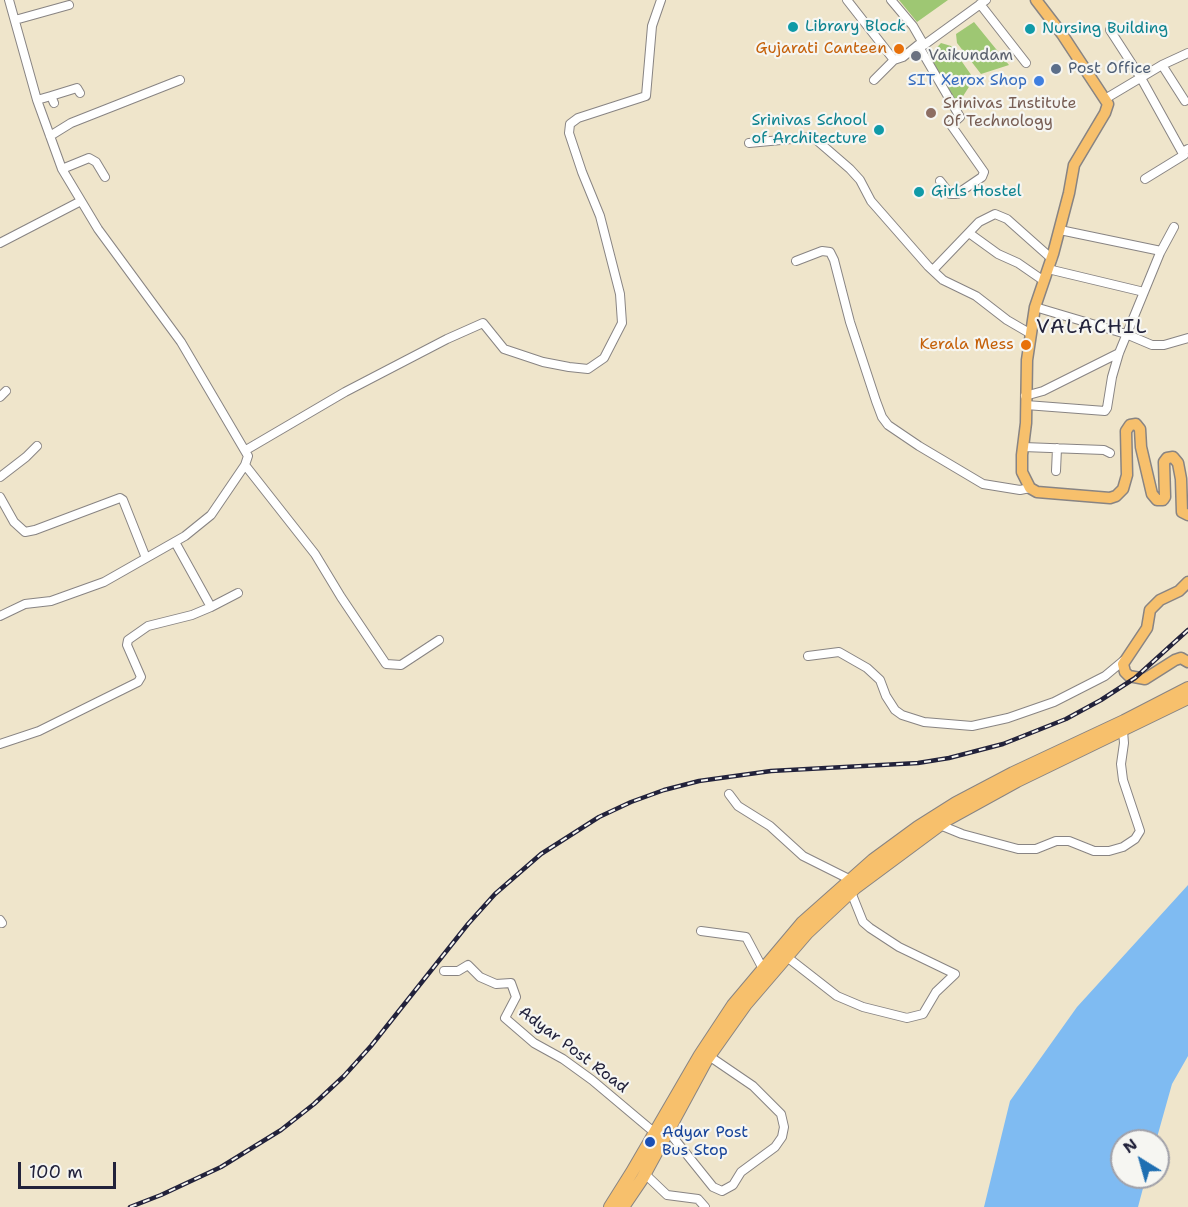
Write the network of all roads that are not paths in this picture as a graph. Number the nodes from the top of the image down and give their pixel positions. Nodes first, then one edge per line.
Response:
1 (9, 0) edge
2 (661, 0) edge
3 (847, 0) edge
4 (891, 0) edge
5 (1036, 0) edge
6 (983, 2) edge
7 (69, 5) dead end
8 (15, 20) junction
9 (1110, 30) dead end
10 (921, 45) junction
11 (1188, 53) edge
12 (894, 60) junction
13 (1026, 63) dead end
14 (1162, 65) junction
15 (1141, 78) junction
16 (180, 80) dead end
17 (874, 80) dead end
18 (80, 93) dead end
19 (1105, 99) junction
20 (37, 100) junction
21 (1185, 101) dead end
22 (50, 136) junction
23 (749, 143) dead end
24 (1186, 154) edge
25 (62, 169) junction
26 (105, 177) dead end
27 (1144, 179) dead end
28 (940, 181) dead end
29 (81, 201) junction
30 (1173, 227) dead end
31 (1060, 230) junction
32 (969, 233) junction
33 (0, 243) edge
34 (1161, 251) junction
35 (796, 261) dead end
36 (1050, 264) junction
37 (933, 270) junction
38 (1044, 281) junction
39 (1144, 292) junction
40 (1035, 307) junction
41 (1031, 334) junction
42 (1126, 334) junction
43 (1188, 338) edge
44 (1119, 353) junction
45 (1026, 401) junction
46 (37, 446) dead end
47 (1023, 447) junction
48 (1057, 448) junction
49 (246, 450) junction
50 (1110, 453) dead end
51 (245, 465) junction
52 (1056, 471) dead end
53 (0, 477) edge
54 (1030, 488) junction
55 (0, 496) edge
56 (1188, 515) edge
57 (175, 542) junction
58 (146, 558) junction
59 (1188, 582) edge
60 (238, 593) dead end
61 (211, 607) junction
62 (0, 616) edge
63 (439, 640) dead end
64 (808, 656) dead end
65 (1123, 661) junction
66 (1188, 662) edge
67 (1188, 688) edge
68 (1188, 699) edge
69 (1123, 730) junction
70 (0, 744) edge
71 (729, 794) dead end
72 (940, 825) junction
73 (851, 886) junction
74 (701, 931) dead end
75 (787, 957) junction
76 (763, 969) junction
77 (444, 971) dead end
78 (702, 1062) junction
79 (668, 1131) junction
80 (654, 1133) junction
81 (645, 1174) junction
82 (610, 1207) edge
83 (623, 1207) edge
84 (705, 1207) edge

1 - 8 street
2 - 49 street
3 - 12 street
4 - 10 street
5 - 19 main road
6 - 10 street
6 - 13 street
7 - 8 street
8 - 20 street
9 - 15 street
10 - 12 street
10 - 28 street
11 - 14 street
12 - 17 street
14 - 15 street
14 - 21 street
15 - 19 street
15 - 24 street
16 - 22 street
18 - 20 street
19 - 31 main road
20 - 22 street
22 - 25 street
23 - 37 street
24 - 27 street
25 - 26 street
25 - 29 street
29 - 33 street
29 - 49 street
30 - 34 street
31 - 34 street
31 - 36 main road
32 - 36 street
32 - 37 street
32 - 38 street
34 - 39 street
35 - 54 street
36 - 38 main road
36 - 39 street
37 - 41 street
38 - 40 main road
39 - 42 street
40 - 41 main road
40 - 42 street
41 - 45 main road
42 - 43 street
42 - 44 street
44 - 45 street
44 - 45 street
45 - 47 main road
46 - 53 street
47 - 48 street
47 - 54 main road
48 - 50 street
48 - 52 street
49 - 51 street
51 - 57 street
51 - 63 street
54 - 56 main road
55 - 58 street
57 - 58 street
57 - 61 street
58 - 62 street
59 - 65 main road
60 - 61 street
61 - 70 street
64 - 65 street
65 - 66 main road
67 - 73 highway
68 - 69 highway
69 - 72 highway
69 - 72 street
71 - 73 street
72 - 73 highway
73 - 75 highway
73 - 75 street
73 - 76 highway
74 - 76 street
75 - 78 highway
76 - 78 highway
77 - 80 street, Adyar Post Road
78 - 79 highway
78 - 79 street
78 - 80 highway
79 - 81 highway
80 - 82 highway
81 - 83 highway
81 - 84 street

